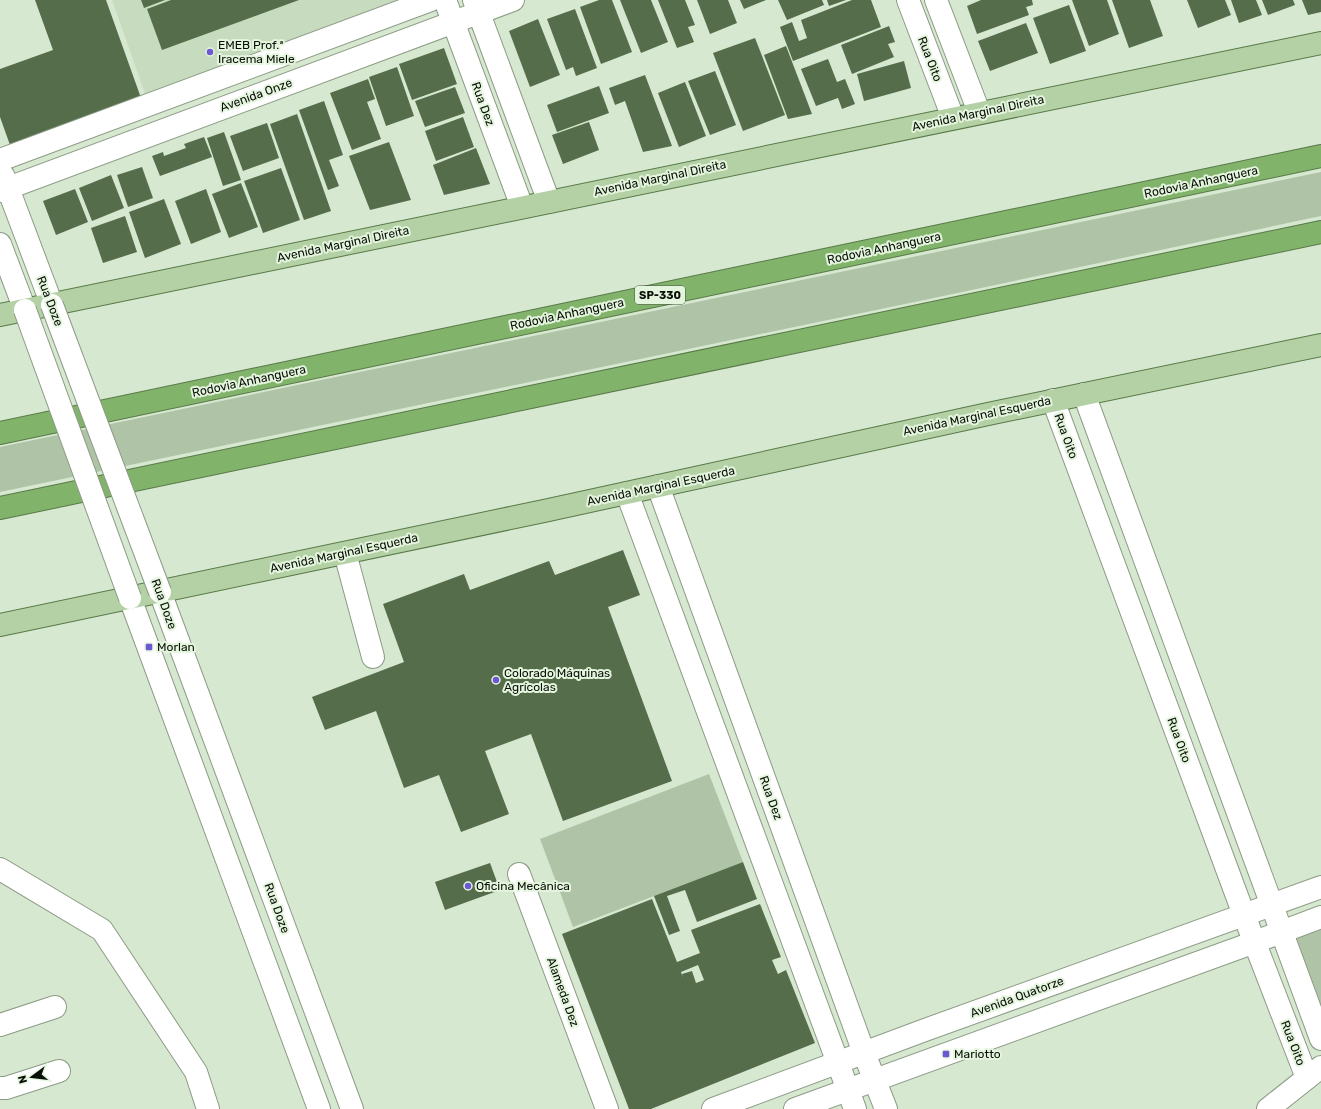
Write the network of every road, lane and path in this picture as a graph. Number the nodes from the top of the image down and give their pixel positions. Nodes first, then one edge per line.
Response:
1 (431, 0) edge
2 (445, 0) edge
3 (513, 0) edge
4 (908, 0) edge
5 (936, 0) edge
6 (477, 6) edge
7 (453, 22) junction
8 (1321, 43) edge
9 (979, 112) junction
10 (953, 118) junction
11 (1321, 156) edge
12 (0, 160) edge
13 (0, 167) edge
14 (4, 190) edge
15 (549, 202) junction
16 (522, 207) junction
17 (1321, 232) edge
18 (0, 244) edge
19 (52, 305) junction
20 (25, 310) junction
21 (0, 315) edge
22 (1321, 345) edge
23 (1084, 394) junction
24 (1053, 400) junction
25 (0, 433) edge
26 (658, 486) junction
27 (627, 493) junction
28 (0, 508) edge
29 (345, 553) junction
30 (160, 592) junction
31 (130, 598) junction
32 (0, 625) edge
33 (373, 657) dead end
34 (0, 869) edge
35 (519, 874) dead end
36 (1321, 887) edge
37 (1271, 905) junction
38 (1244, 915) junction
39 (1321, 917) edge
40 (1282, 931) junction
41 (1255, 942) junction
42 (55, 1007) dead end
43 (0, 1025) edge
44 (1321, 1039) edge
45 (864, 1053) junction
46 (838, 1063) junction
47 (59, 1071) dead end
48 (1314, 1073) edge
49 (875, 1080) junction
50 (0, 1088) edge
51 (851, 1099) edge
52 (208, 1109) edge
53 (319, 1109) edge
54 (352, 1109) edge
55 (607, 1109) edge
56 (713, 1109) edge
57 (795, 1109) edge
58 (886, 1109) edge
59 (1268, 1109) edge

1 - 12 street
2 - 7 street, Rua Dez
3 - 6 street, Avenida Onze
4 - 10 street, Rua Oito
5 - 9 street
6 - 7 street, Avenida Onze
6 - 15 street
7 - 14 street, Avenida Onze
7 - 16 street, Rua Dez
8 - 9 main road, Avenida Marginal Direita
9 - 10 main road, Avenida Marginal Direita
10 - 15 main road, Avenida Marginal Direita
11 - 25 highway, Rodovia Anhanguera / SP-330
13 - 14 street, Rua Doze
14 - 19 street, Rua Doze
15 - 16 main road, Avenida Marginal Direita
16 - 19 main road, Avenida Marginal Direita
17 - 28 highway
18 - 20 street
19 - 20 main road, Avenida Marginal Direita
19 - 30 street, Rua Doze, bridge
20 - 21 main road, Avenida Marginal Direita
20 - 31 street, bridge
22 - 23 main road, Avenida Marginal Esquerda
23 - 24 main road, Avenida Marginal Esquerda
23 - 37 street
24 - 26 main road, Avenida Marginal Esquerda
24 - 38 street, Rua Oito
26 - 27 main road, Avenida Marginal Esquerda
26 - 45 street, Rua Dez
27 - 29 main road, Avenida Marginal Esquerda
27 - 46 street
29 - 30 main road, Avenida Marginal Esquerda
29 - 33 street
30 - 31 main road, Avenida Marginal Esquerda
30 - 54 street, Rua Doze
31 - 32 main road, Avenida Marginal Esquerda
31 - 53 street
34 - 52 street
35 - 55 street, Alameda Dez
36 - 37 street, Avenida Quatorze
37 - 38 street, Avenida Quatorze
37 - 40 street
38 - 41 street, Rua Oito
38 - 45 street, Avenida Quatorze
39 - 40 street
40 - 41 street
40 - 44 street
41 - 48 street, Rua Oito
41 - 49 street
42 - 43 street
45 - 46 street, Avenida Quatorze
45 - 49 street, Rua Dez
46 - 51 street
46 - 56 street, Avenida Quatorze
47 - 50 street
48 - 59 street
49 - 51 street
49 - 58 street, Rua Dez
51 - 57 street

